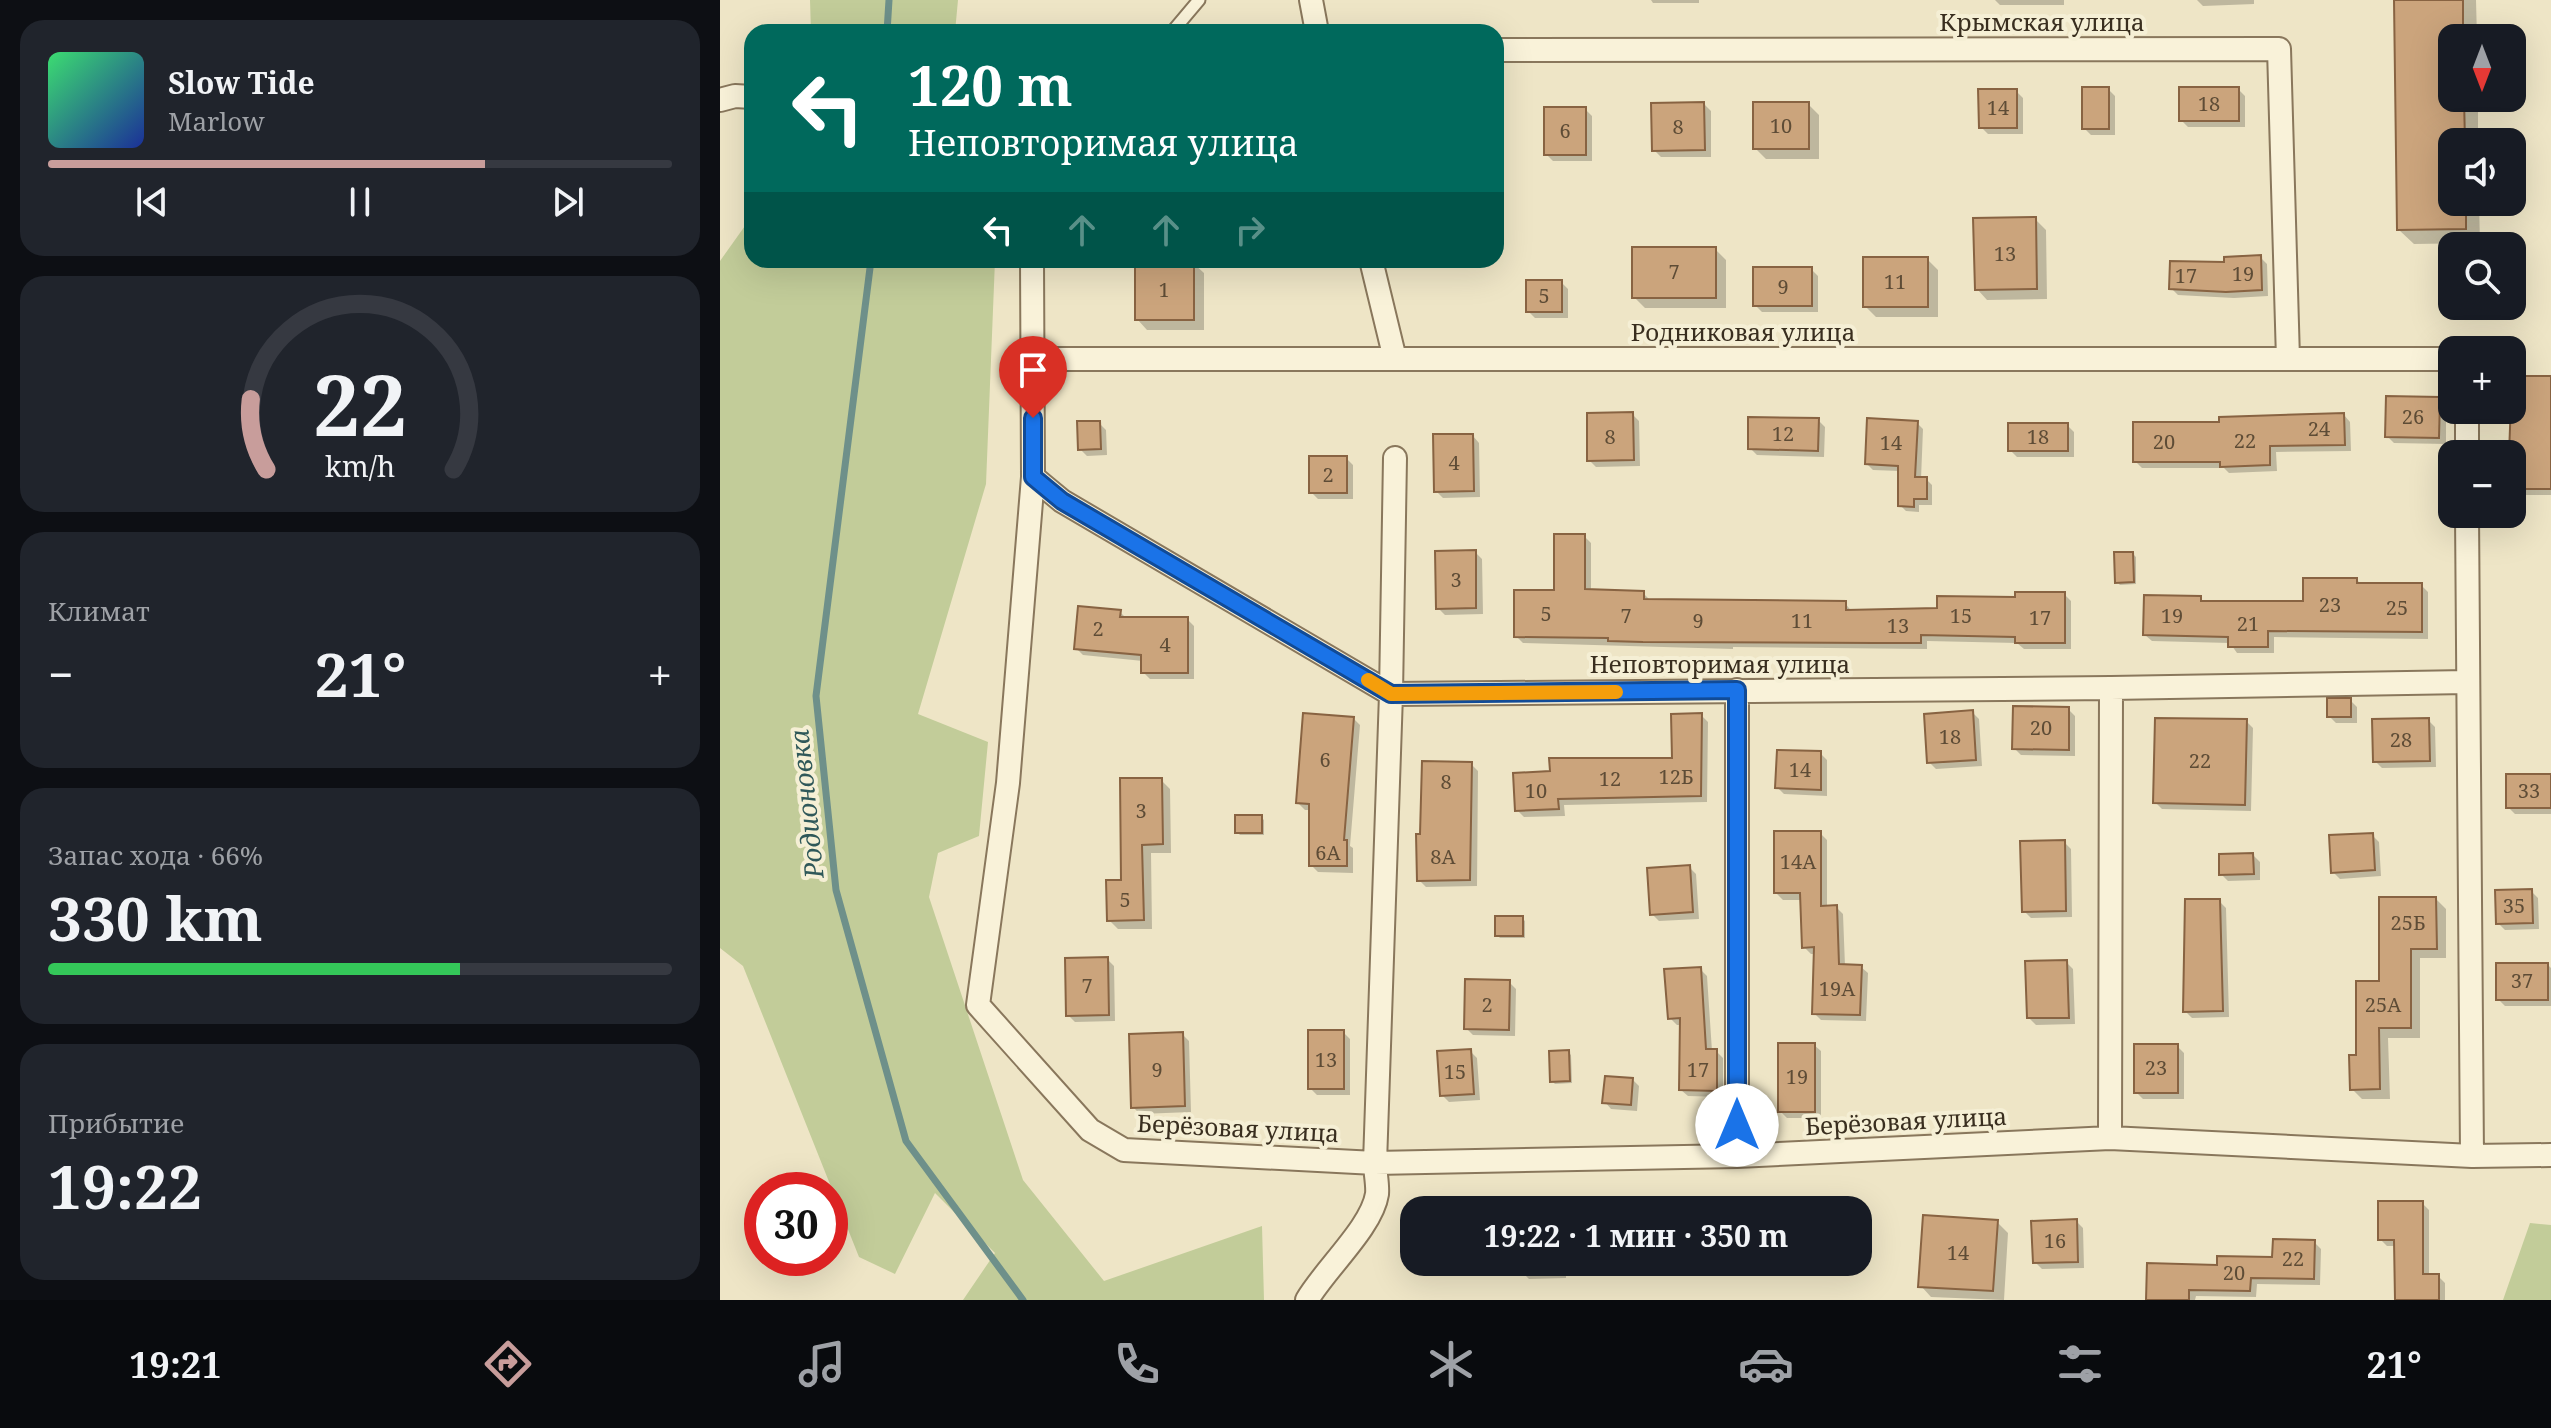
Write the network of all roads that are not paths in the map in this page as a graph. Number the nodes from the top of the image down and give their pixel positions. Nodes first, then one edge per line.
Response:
1 (1199, 0) edge
2 (1311, 0) edge
3 (1179, 24) edge
4 (1316, 24) edge
5 (1504, 50) edge
6 (744, 97) edge
7 (720, 100) edge
8 (1032, 268) edge
9 (1373, 268) edge
10 (1034, 359) junction
11 (1395, 359) junction
12 (2288, 359) junction
13 (2438, 359) edge
14 (1395, 458) dead end
15 (1033, 477) junction
16 (2467, 528) edge
17 (2467, 682) junction
18 (2111, 688) junction
19 (1737, 690) junction
20 (1391, 694) junction
21 (2110, 1138) junction
22 (2551, 1155) edge
23 (1737, 1156) junction
24 (2472, 1156) junction
25 (1375, 1163) junction
26 (1307, 1300) edge

1 - 3 lane
2 - 4 street
5 - 12 street, Крымская улица
6 - 7 street
8 - 10 street, Берёзовая улица
9 - 11 street
10 - 11 street, Родниковая улица
10 - 15 street, Берёзовая улица
11 - 12 street, Родниковая улица
12 - 13 street, Родниковая улица
14 - 20 street
15 - 20 street
15 - 25 street, Берёзовая улица
16 - 17 street
17 - 18 street, Неповторимая улица
17 - 24 street
18 - 19 street, Неповторимая улица
18 - 21 street
19 - 20 street, Неповторимая улица
19 - 23 street
20 - 25 street
21 - 23 street, Берёзовая улица
21 - 24 street, Берёзовая улица
22 - 24 street, Берёзовая улица
23 - 25 street, Берёзовая улица
25 - 26 street

